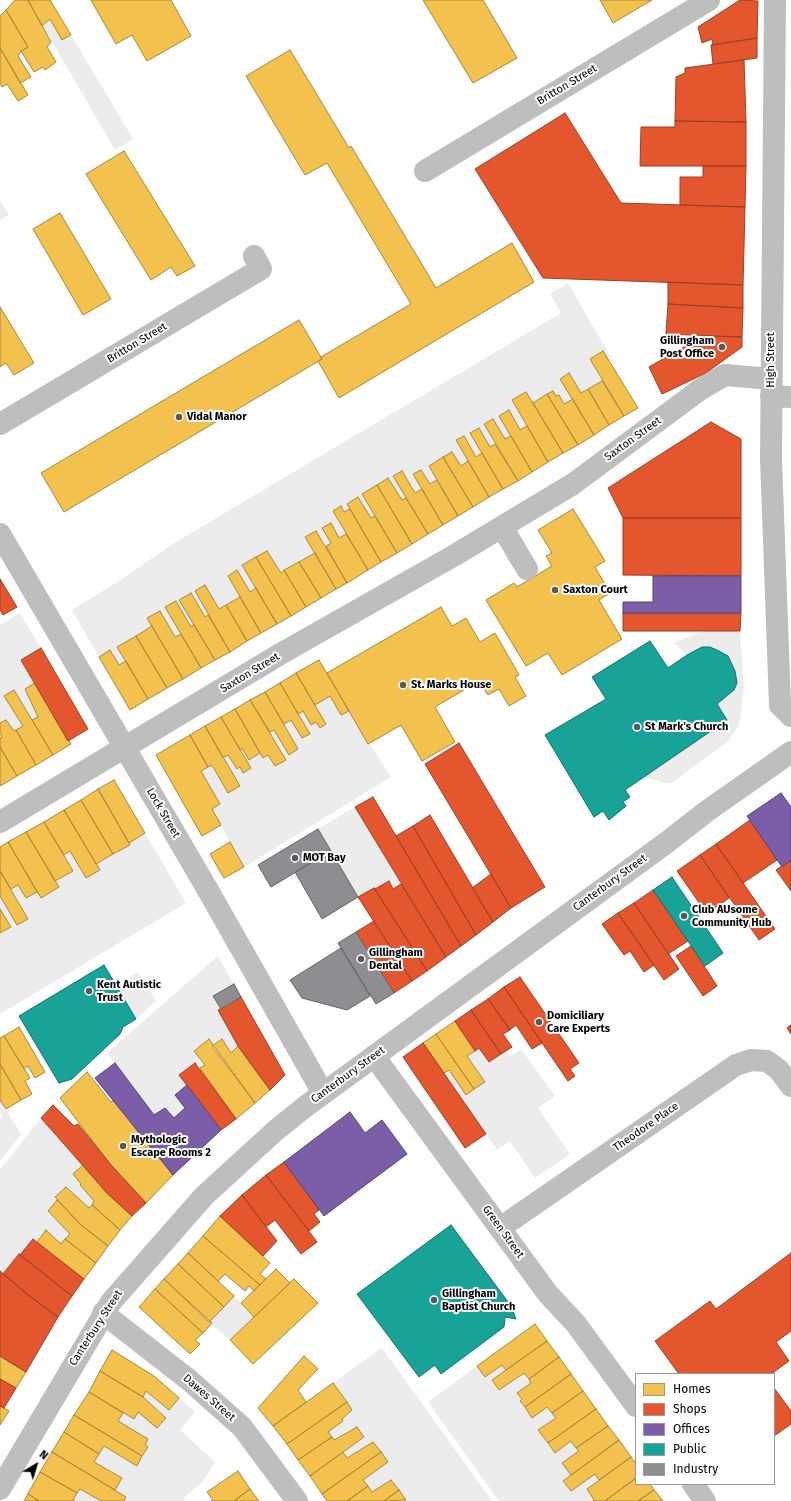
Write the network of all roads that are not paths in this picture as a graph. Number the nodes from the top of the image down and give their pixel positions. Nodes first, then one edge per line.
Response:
1 (709, 0) edge
2 (775, 0) edge
3 (424, 171) dead end
4 (254, 256) dead end
5 (778, 391) edge
6 (0, 424) edge
7 (502, 527) junction
8 (0, 534) edge
9 (527, 569) dead end
10 (786, 710) edge
11 (125, 747) junction
12 (791, 752) edge
13 (0, 822) edge
14 (374, 1056) junction
15 (791, 1086) edge
16 (323, 1093) junction
17 (500, 1228) junction
18 (103, 1313) junction
19 (635, 1405) edge
20 (694, 1485) edge
21 (0, 1489) edge
22 (297, 1501) edge
23 (705, 1501) edge

1 - 3 street, Britton Street
2 - 5 street, High Street
4 - 6 street, Britton Street
5 - 7 street, Saxton Street
5 - 10 street, High Street
7 - 9 street
7 - 11 street, Saxton Street
8 - 11 street, Lock Street
11 - 13 street, Saxton Street
11 - 16 street, Lock Street
12 - 14 street, Canterbury Street
14 - 16 street, Canterbury Street
14 - 17 street, Green Street
15 - 17 street, Theodore Place
16 - 18 street, Canterbury Street
17 - 19 street, Green Street
18 - 21 street, Canterbury Street
18 - 22 street, Dawes Street
20 - 23 street

